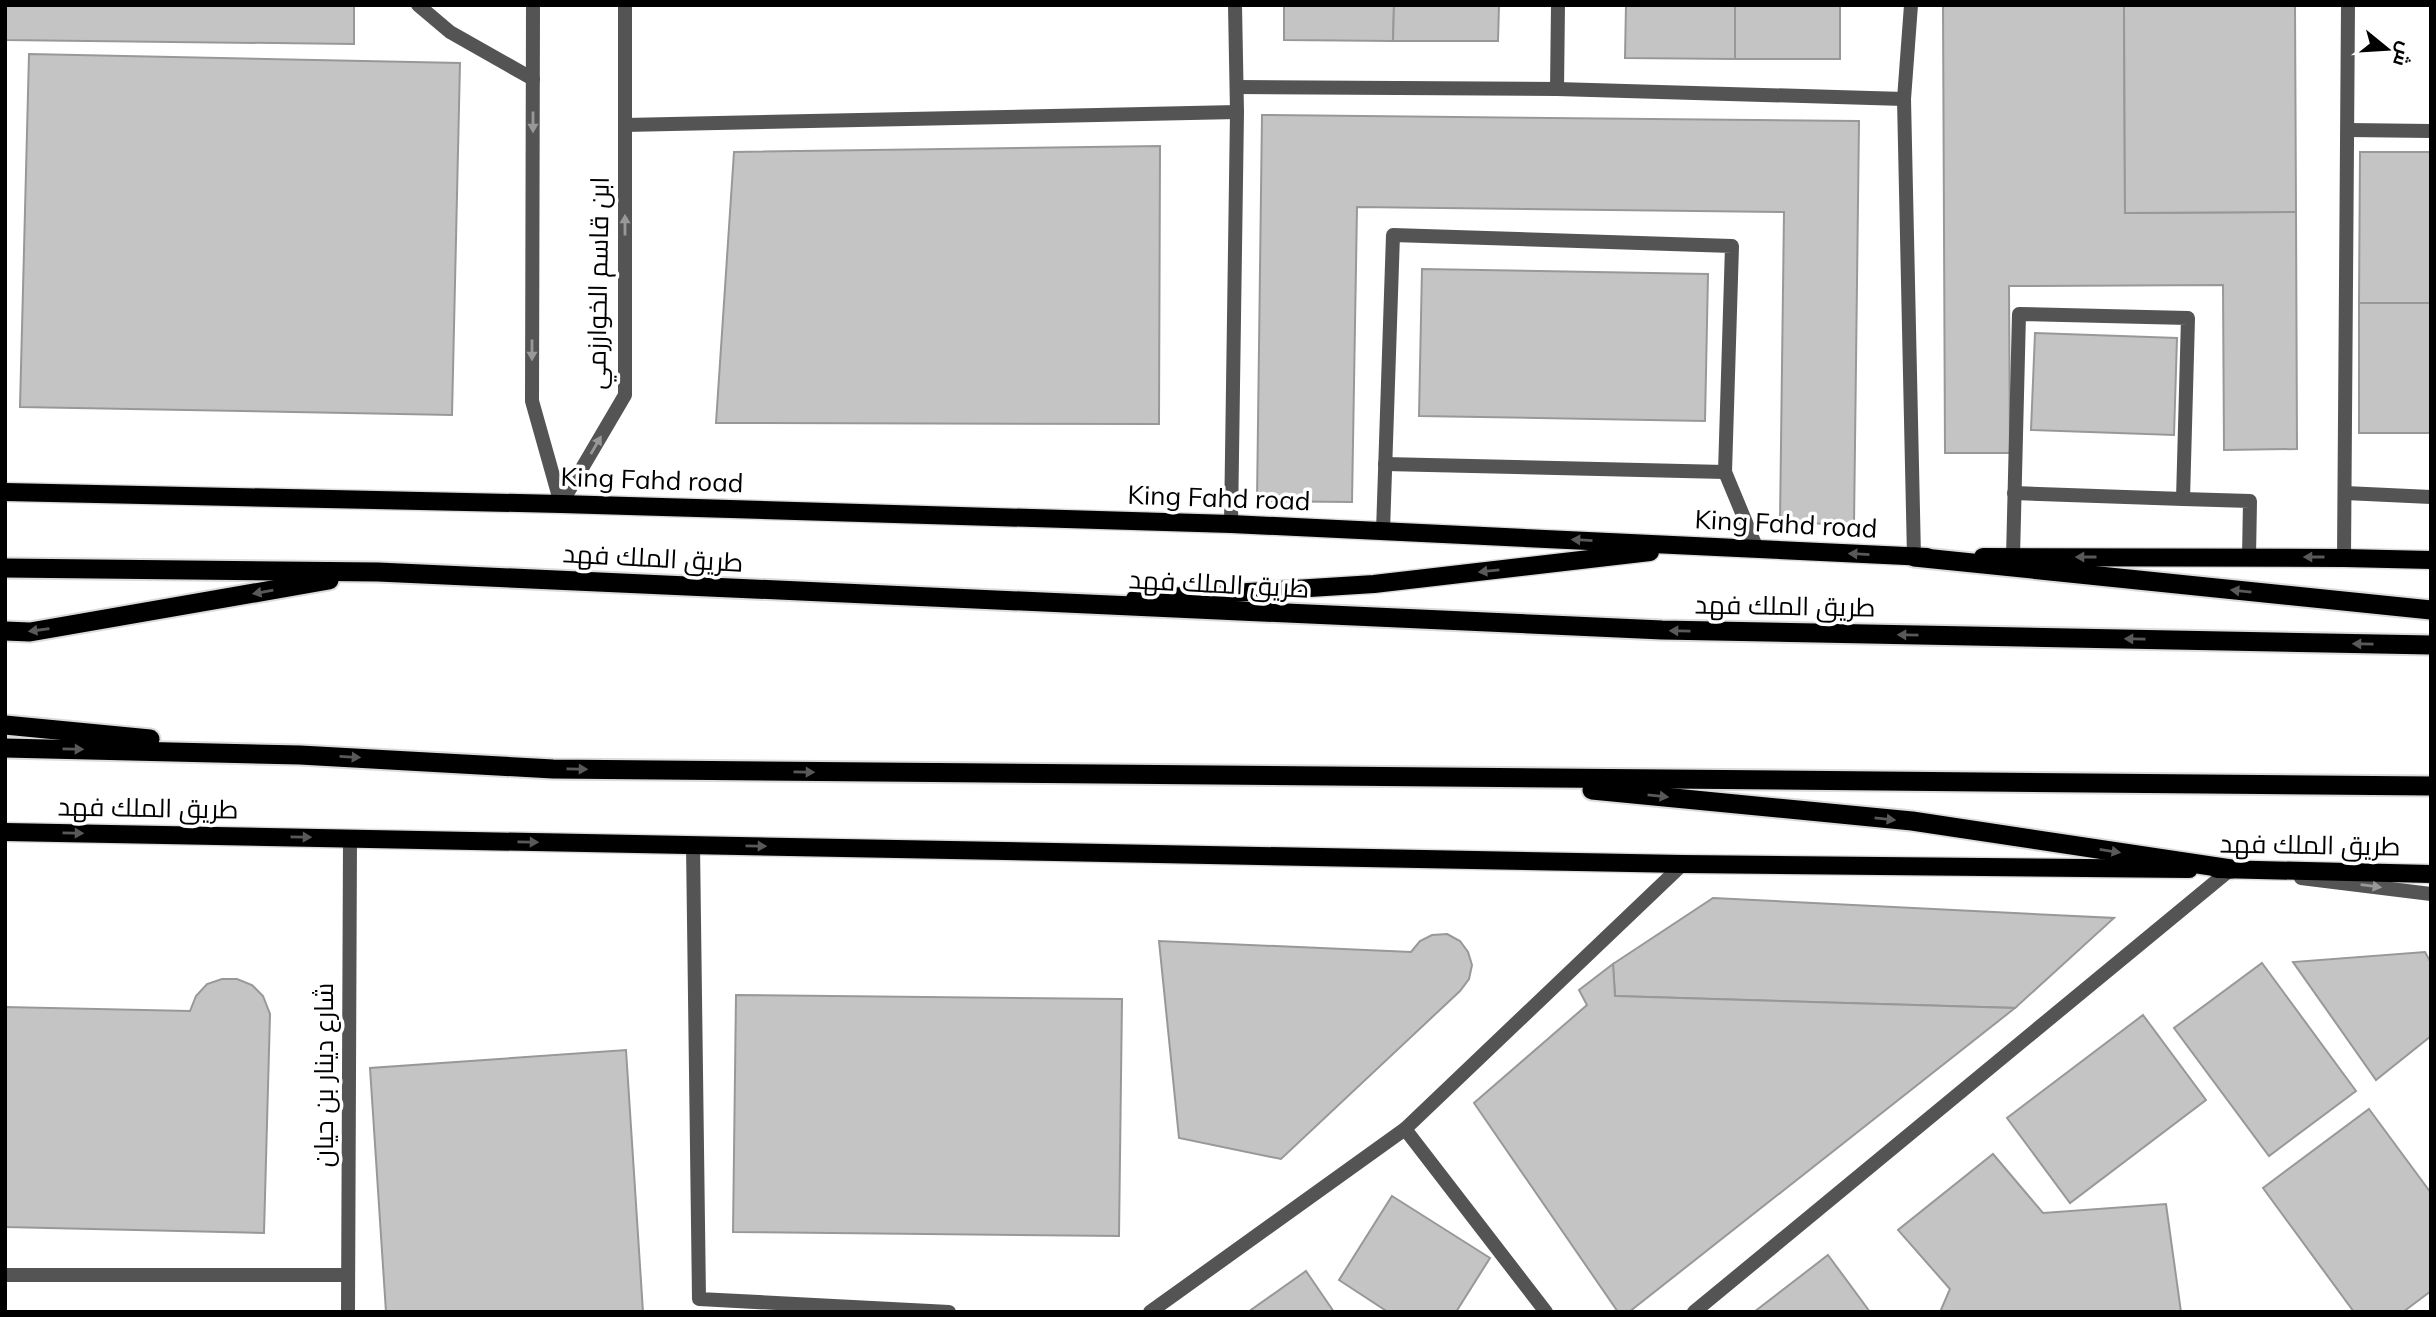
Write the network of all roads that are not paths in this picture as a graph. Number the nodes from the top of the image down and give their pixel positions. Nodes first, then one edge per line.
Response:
1 (418, 5) edge
2 (533, 5) edge
3 (625, 5) edge
4 (1235, 5) edge
5 (1558, 5) edge
6 (1911, 5) edge
7 (2348, 5) edge
8 (533, 79) junction
9 (1237, 87) junction
10 (1557, 89) junction
11 (1904, 99) junction
12 (1237, 112) junction
13 (625, 125) junction
14 (2348, 130) junction
15 (2431, 131) edge
16 (1385, 464) junction
17 (1725, 472) junction
18 (5, 492) edge
19 (2014, 493) junction
20 (2345, 493) junction
21 (2431, 497) edge
22 (2183, 499) junction
23 (561, 504) junction
24 (1231, 524) junction
25 (1383, 531) junction
26 (1703, 546) junction
27 (1757, 549) junction
28 (1914, 557) junction
29 (2013, 557) junction
30 (2249, 557) junction
31 (2344, 558) junction
32 (2431, 560) edge
33 (5, 568) edge
34 (378, 572) junction
35 (1069, 603) junction
36 (2431, 610) edge
37 (5, 631) edge
38 (2431, 645) edge
39 (5, 725) edge
40 (5, 748) edge
41 (300, 755) junction
42 (1469, 777) junction
43 (2431, 786) edge
44 (5, 832) edge
45 (350, 838) junction
46 (693, 845) junction
47 (1683, 864) junction
48 (2231, 869) junction
49 (2431, 874) edge
50 (2431, 894) edge
51 (1405, 1129) junction
52 (5, 1275) edge
53 (348, 1275) junction
54 (699, 1306) edge
55 (348, 1312) edge
56 (949, 1312) edge
57 (1150, 1312) edge
58 (1546, 1312) edge
59 (1694, 1312) edge

1 - 8 street
2 - 8 street
3 - 13 street, ابن قاسم الخوارزمي
4 - 9 street
5 - 10 street
6 - 11 street
7 - 14 street
8 -> 23 street
9 - 10 street
9 - 12 street
10 - 11 street
11 - 28 street
12 - 13 street
12 - 24 street
23 -> 13 street, ابن قاسم الخوارزمي
14 - 15 street
14 - 20 street
16 - 17 street
16 - 17 street
16 - 25 street
17 - 27 street
18 - 23 main road, King Fahd road
19 - 22 street
19 - 22 street
19 - 29 street
20 - 21 street
20 - 31 street
22 - 30 street
23 - 24 main road, King Fahd road
24 - 25 main road, King Fahd road
26 -> 25 main road, King Fahd road
26 - 27 main road, King Fahd road
26 -> 35 main road
28 -> 27 main road, King Fahd road
28 - 29 main road, King Fahd road
36 -> 28 highway
30 -> 29 main road, King Fahd road
31 -> 30 main road, King Fahd road
31 - 32 main road, King Fahd road
33 - 34 highway, طريق الملك فهد
34 - 35 highway, طريق الملك فهد
34 -> 37 highway
38 -> 35 highway, طريق الملك فهد
39 - 41 highway
40 -> 41 highway
41 -> 42 highway
42 - 43 highway
42 -> 48 highway
44 -> 45 main road, طريق الملك فهد
45 -> 46 main road, طريق الملك فهد
45 - 53 street, شارع دينار بن حيان
46 -> 47 main road, طريق الملك فهد
46 - 54 street
47 - 48 main road, طريق الملك فهد
47 - 51 street
48 - 49 main road, طريق الملك فهد
48 -> 50 street
48 - 59 street
51 - 57 street
51 - 58 street
52 - 53 street
53 - 55 street, شارع دينار بن حيان
54 - 56 street

